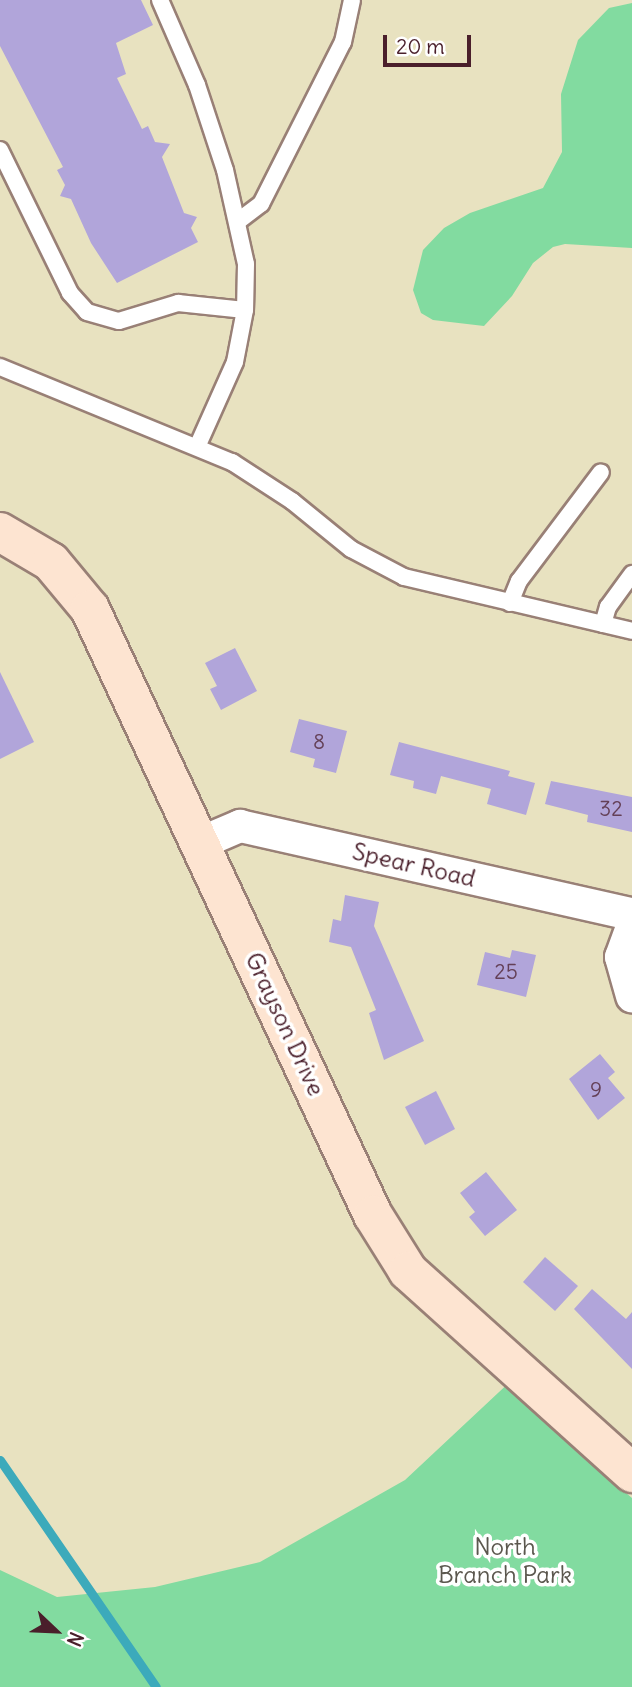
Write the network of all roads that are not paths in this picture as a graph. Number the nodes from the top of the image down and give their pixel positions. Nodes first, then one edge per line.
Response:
1 (160, 0) edge
2 (352, 0) edge
3 (0, 150) edge
4 (237, 222) junction
5 (245, 310) junction
6 (0, 367) edge
7 (197, 447) junction
8 (601, 472) dead end
9 (0, 532) edge
10 (632, 575) edge
11 (510, 603) junction
12 (603, 624) junction
13 (632, 631) edge
14 (198, 844) junction
15 (632, 914) edge
16 (632, 927) edge
17 (632, 996) edge
18 (632, 1473) edge

1 - 4 lane
2 - 4 lane
3 - 5 lane
4 - 5 lane
5 - 7 lane
6 - 7 lane
7 - 11 lane
8 - 11 lane
9 - 14 street, Grayson Drive
10 - 12 lane
11 - 12 lane
12 - 13 lane
14 - 15 street, Spear Road
14 - 18 street, Grayson Drive
16 - 17 street

